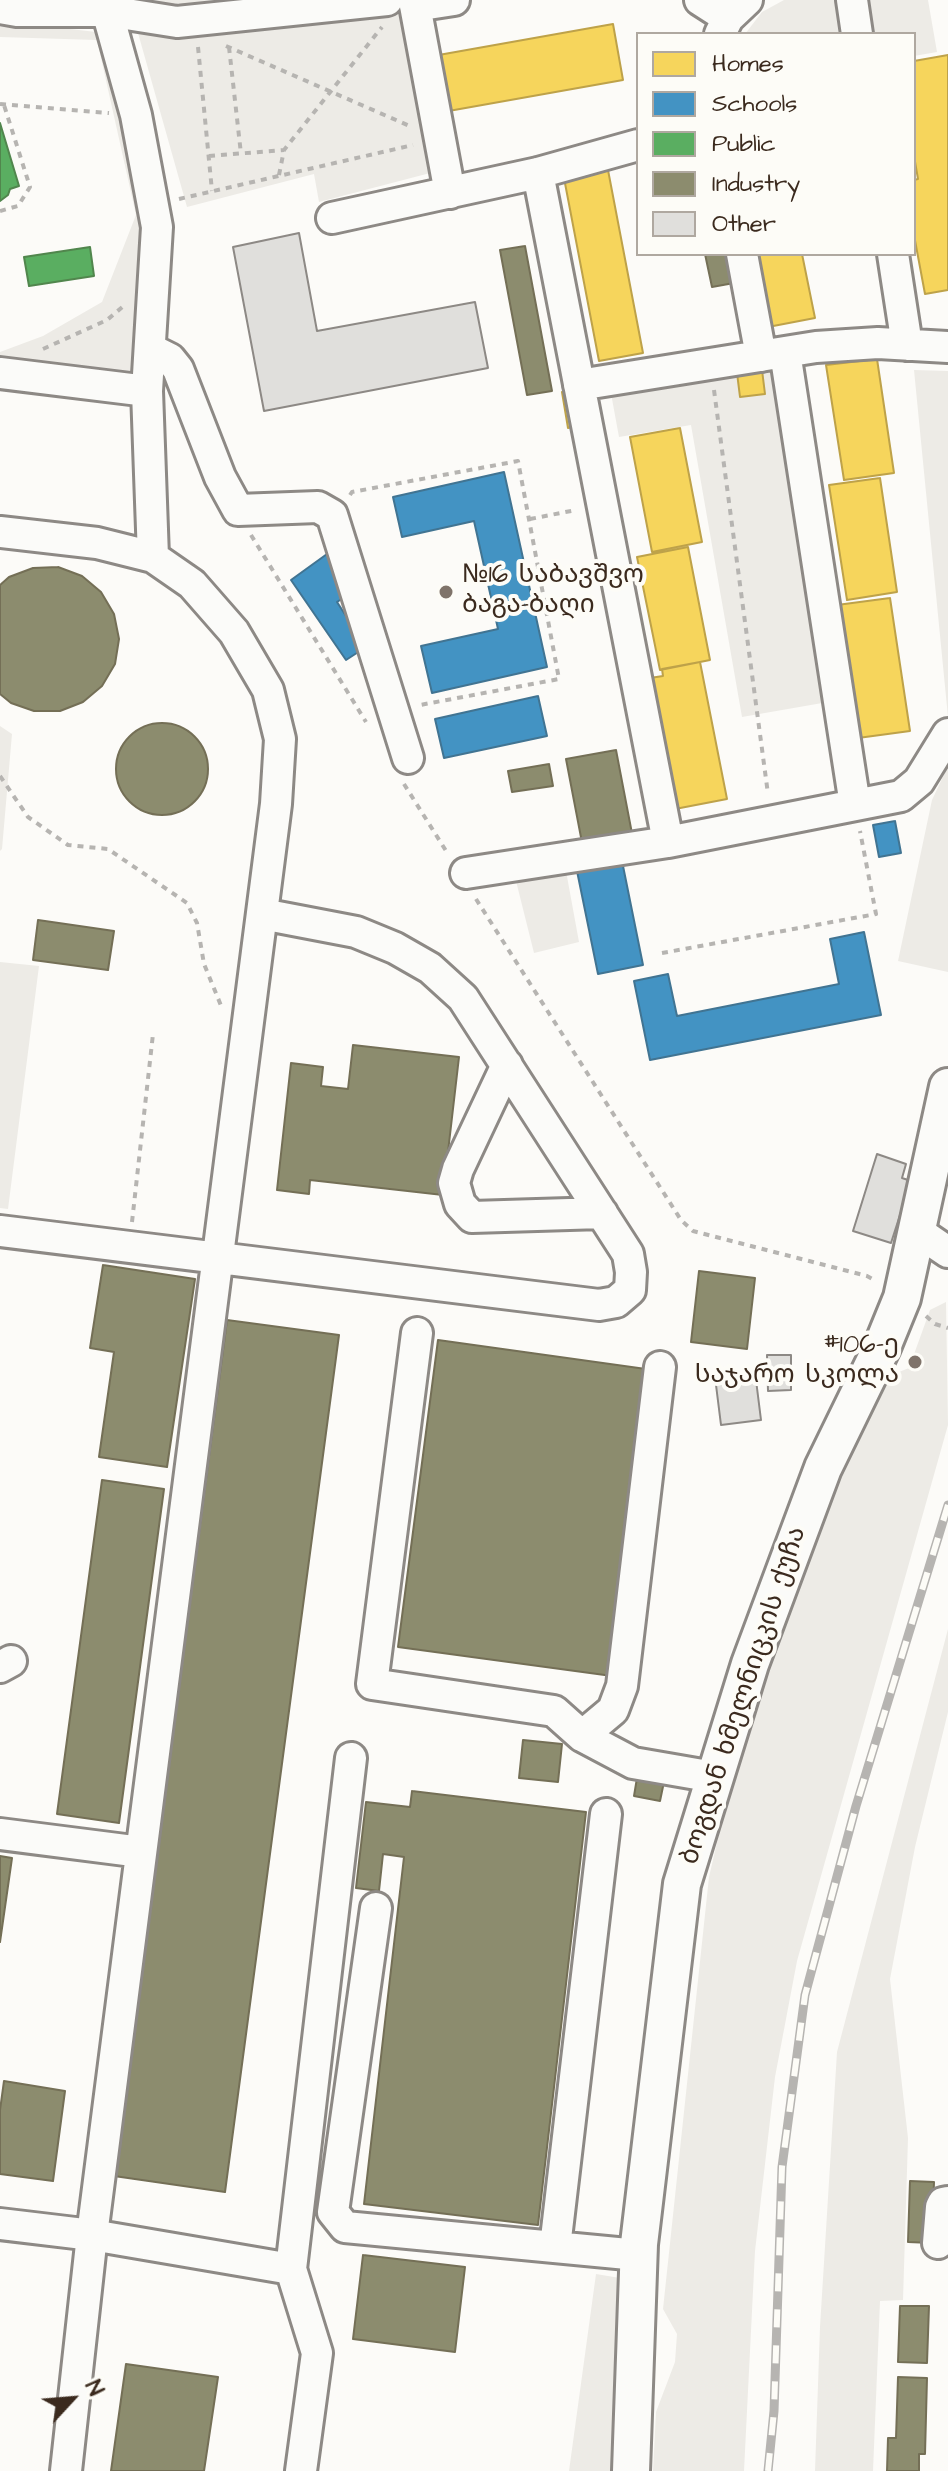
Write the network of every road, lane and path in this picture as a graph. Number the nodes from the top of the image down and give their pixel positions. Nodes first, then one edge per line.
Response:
1 (454, 0) edge
2 (700, 0) edge
3 (852, 0) edge
4 (105, 3) edge
5 (330, 3) edge
6 (400, 7) edge
7 (0, 8) edge
8 (731, 17) edge
9 (190, 27) junction
10 (857, 32) edge
11 (229, 47) junction
12 (330, 91) junction
13 (2, 105) edge
14 (136, 115) junction
15 (439, 139) junction
16 (636, 146) edge
17 (284, 150) junction
18 (241, 154) junction
19 (209, 156) junction
20 (538, 173) junction
21 (278, 176) junction
22 (212, 191) junction
23 (450, 193) junction
24 (179, 199) dead end
25 (0, 211) edge
26 (332, 218) dead end
27 (743, 256) edge
28 (893, 256) edge
29 (155, 279) junction
30 (907, 345) junction
31 (948, 347) edge
32 (150, 349) junction
33 (41, 350) dead end
34 (773, 354) junction
35 (711, 364) junction
36 (0, 373) edge
37 (579, 385) junction
38 (147, 391) junction
39 (602, 505) junction
40 (238, 510) junction
41 (332, 515) junction
42 (529, 519) junction
43 (0, 532) edge
44 (153, 557) junction
45 (380, 716) junction
46 (948, 734) edge
47 (404, 768) joint
48 (0, 776) edge
49 (855, 805) junction
50 (772, 820) junction
51 (668, 842) junction
52 (464, 877) junction
53 (262, 914) junction
54 (662, 953) dead end
55 (153, 1034) dead end
56 (246, 1040) junction
57 (507, 1065) junction
58 (948, 1087) edge
59 (602, 1213) junction
60 (0, 1231) edge
61 (917, 1231) junction
62 (129, 1247) junction
63 (948, 1252) edge
64 (218, 1258) junction
65 (902, 1298) junction
66 (417, 1333) dead end
67 (660, 1367) dead end
68 (582, 1736) junction
69 (351, 1758) dead end
70 (714, 1777) junction
71 (606, 1814) dead end
72 (0, 1834) edge
73 (141, 1852) junction
74 (376, 1908) dead end
75 (948, 2202) edge
76 (0, 2224) edge
77 (92, 2235) junction
78 (938, 2243) dead end
79 (555, 2247) junction
80 (638, 2255) junction
81 (291, 2269) junction
82 (66, 2471) edge
83 (301, 2471) edge
84 (631, 2471) edge

1 - 6 street
2 - 8 street
3 - 10 street
4 - 7 street
4 - 9 street
4 - 14 street
5 - 6 street
5 - 9 street
6 - 12 path
6 - 15 street
9 - 11 path
9 - 19 path
11 - 12 path
11 - 18 path
12 - 15 path
12 - 17 path
13 - 14 path
13 - 25 path
14 - 29 street
15 - 21 path
15 - 23 street
16 - 20 street
17 - 18 path
17 - 21 path
18 - 19 path
19 - 22 path
20 - 23 street
20 - 37 street
21 - 22 path
22 - 24 path
23 - 26 street
27 - 34 street
28 - 30 street
29 - 32 street
29 - 33 path
30 - 31 street
30 - 34 street
32 - 38 street
32 - 40 street
34 - 35 street
34 - 49 street
35 - 37 street
35 - 50 path
36 - 38 street
37 - 39 street
38 - 44 street
39 - 42 path
39 - 51 street
40 - 41 street
40 - 45 path
41 - 42 path
41 - 45 street
42 - 45 path
43 - 44 street
44 - 53 street
45 - 47 street
46 - 49 street
47 - 52 path
48 - 56 path
49 - 50 street
49 - 54 path
50 - 51 street
51 - 52 street
52 - 65 path
53 - 56 street
53 - 57 street
55 - 62 path
56 - 64 street
57 - 59 street
57 - 59 street
58 - 61 main road, ბოგდან ხმელნიცკის ქუჩა
59 - 64 street
60 - 62 street
61 - 63 street
61 - 65 main road, ბოგდან ხმელნიცკის ქუჩა
62 - 64 street
64 - 73 street
65 - 70 main road, ბოგდან ხმელნიცკის ქუჩა
66 - 68 street
67 - 68 street
68 - 70 street
69 - 81 street
70 - 80 main road, ბოგდან ხმელნიცკის ქუჩა
71 - 79 street
72 - 73 street
73 - 77 street
74 - 79 street
75 - 78 street
76 - 77 street
77 - 81 street
77 - 82 street
79 - 80 street
80 - 84 main road, ბოგდან ხმელნიცკის ქუჩა
81 - 83 street

